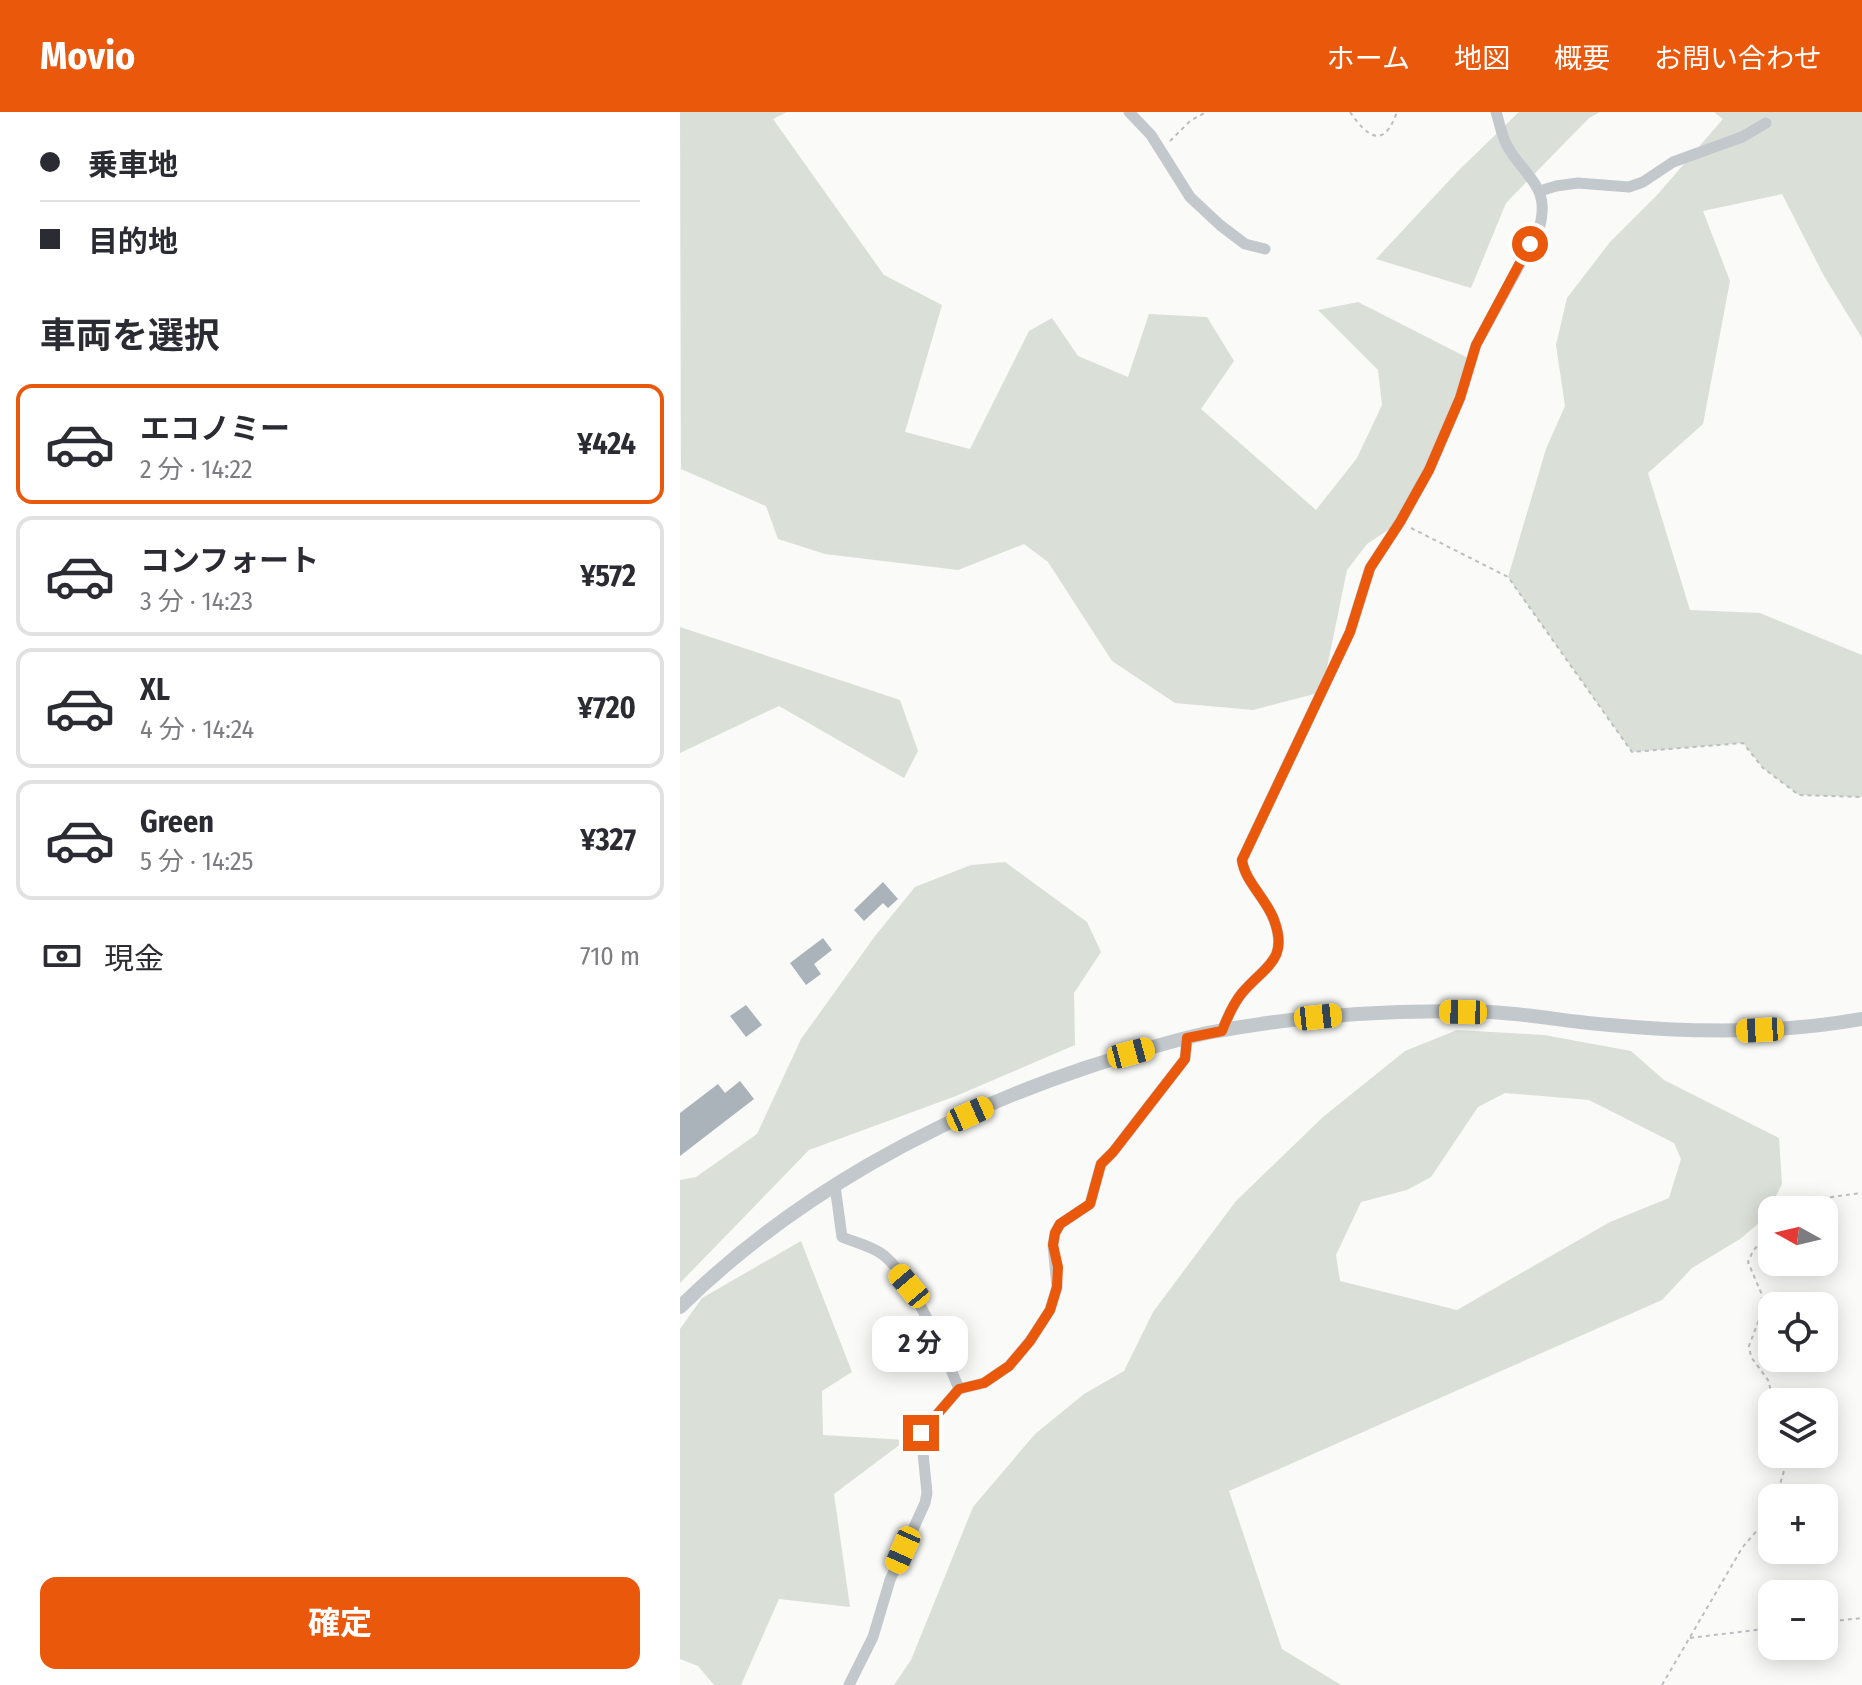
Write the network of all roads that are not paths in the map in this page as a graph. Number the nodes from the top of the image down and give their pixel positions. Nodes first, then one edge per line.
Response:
1 (1129, 112) edge
2 (1496, 112) edge
3 (1766, 123) dead end
4 (1540, 191) junction
5 (1265, 249) dead end
6 (1862, 1019) edge
7 (1222, 1031) junction
8 (1187, 1038) junction
9 (835, 1186) junction
10 (680, 1307) edge
11 (959, 1389) junction
12 (849, 1685) edge

1 - 5 street
2 - 4 street
3 - 4 street
4 - 7 street
6 - 7 street
7 - 8 street
8 - 9 street
8 - 11 street
9 - 10 street
9 - 11 street
11 - 12 street

